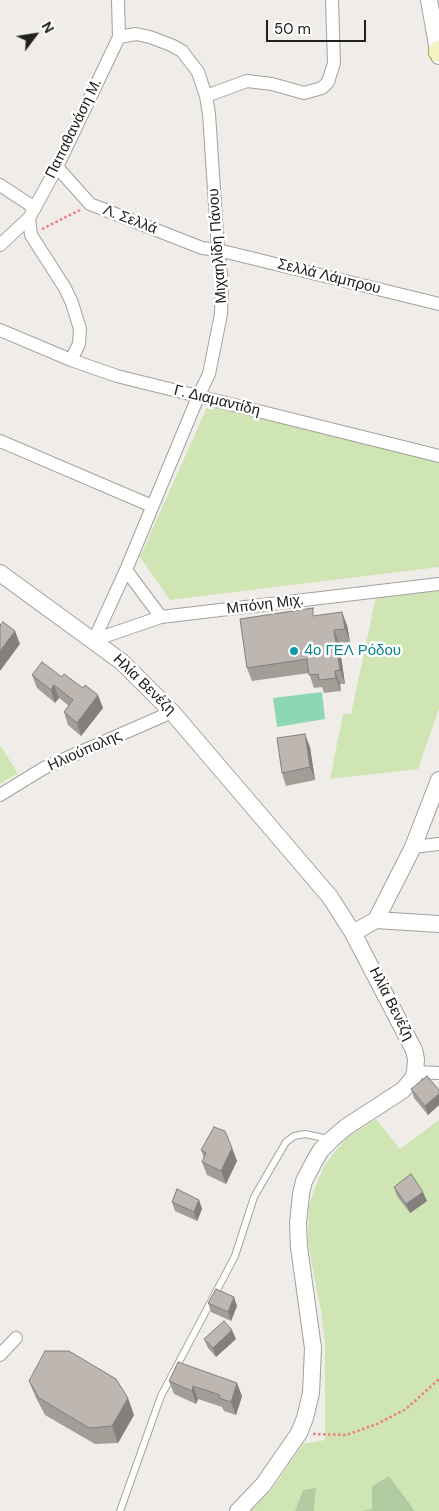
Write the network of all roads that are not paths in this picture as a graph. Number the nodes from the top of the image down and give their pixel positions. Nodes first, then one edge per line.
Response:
1 (118, 0) edge
2 (332, 0) edge
3 (429, 0) edge
4 (119, 37) junction
5 (439, 53) edge
6 (206, 96) junction
7 (57, 167) junction
8 (0, 186) edge
9 (32, 213) junction
10 (0, 245) edge
11 (218, 250) junction
12 (439, 304) edge
13 (0, 330) edge
14 (71, 360) junction
15 (198, 397) junction
16 (0, 441) edge
17 (439, 456) edge
18 (152, 506) junction
19 (126, 570) junction
20 (0, 573) edge
21 (439, 584) edge
22 (161, 617) junction
23 (94, 640) junction
24 (172, 712) junction
25 (439, 780) edge
26 (0, 795) edge
27 (439, 844) edge
28 (413, 847) junction
29 (376, 920) junction
30 (439, 924) edge
31 (354, 933) junction
32 (415, 1072) junction
33 (439, 1073) edge
34 (332, 1139) junction
35 (16, 1338) dead end
36 (0, 1355) edge
37 (120, 1511) edge
38 (238, 1511) edge

1 - 4 street, Παπαθανάση Μ.
2 - 6 street
3 - 5 street
4 - 6 street, Μιχαηλίδη Πάνου
4 - 7 street, Παπαθανάση Μ.
6 - 11 street, Μιχαηλίδη Πάνου
7 - 9 street, Παπαθανάση Μ.
7 - 11 street, Λ. Σελλά
8 - 9 street
9 - 10 street, Παπαθανάση Μ.
9 - 14 street
11 - 12 street, Σελλά Λάμπρου
11 - 15 street, Μιχαηλίδη Πάνου
13 - 14 street, Γ. Διαμαντίδη
14 - 15 street, Γ. Διαμαντίδη
15 - 17 street, Γ. Διαμαντίδη
15 - 18 street, Μιχαηλίδη Πάνου
16 - 18 street
18 - 19 street, Μιχαηλίδη Πάνου
19 - 22 street
19 - 23 street, Μιχαηλίδη Πάνου
20 - 23 street, Ηλία Βενέζη
21 - 22 street, Μπόνη Μιχ.
22 - 23 street, Μπόνη Μιχ.
23 - 24 street, Ηλία Βενέζη
24 - 26 street, Ηλιούπολης
24 - 31 street, Ηλία Βενέζη
25 - 28 street
27 - 28 street
28 - 29 street
29 - 30 street
29 - 31 street
31 - 32 street, Ηλία Βενέζη
32 - 33 street
32 - 34 street
34 - 37 lane
34 - 38 street
35 - 36 street

